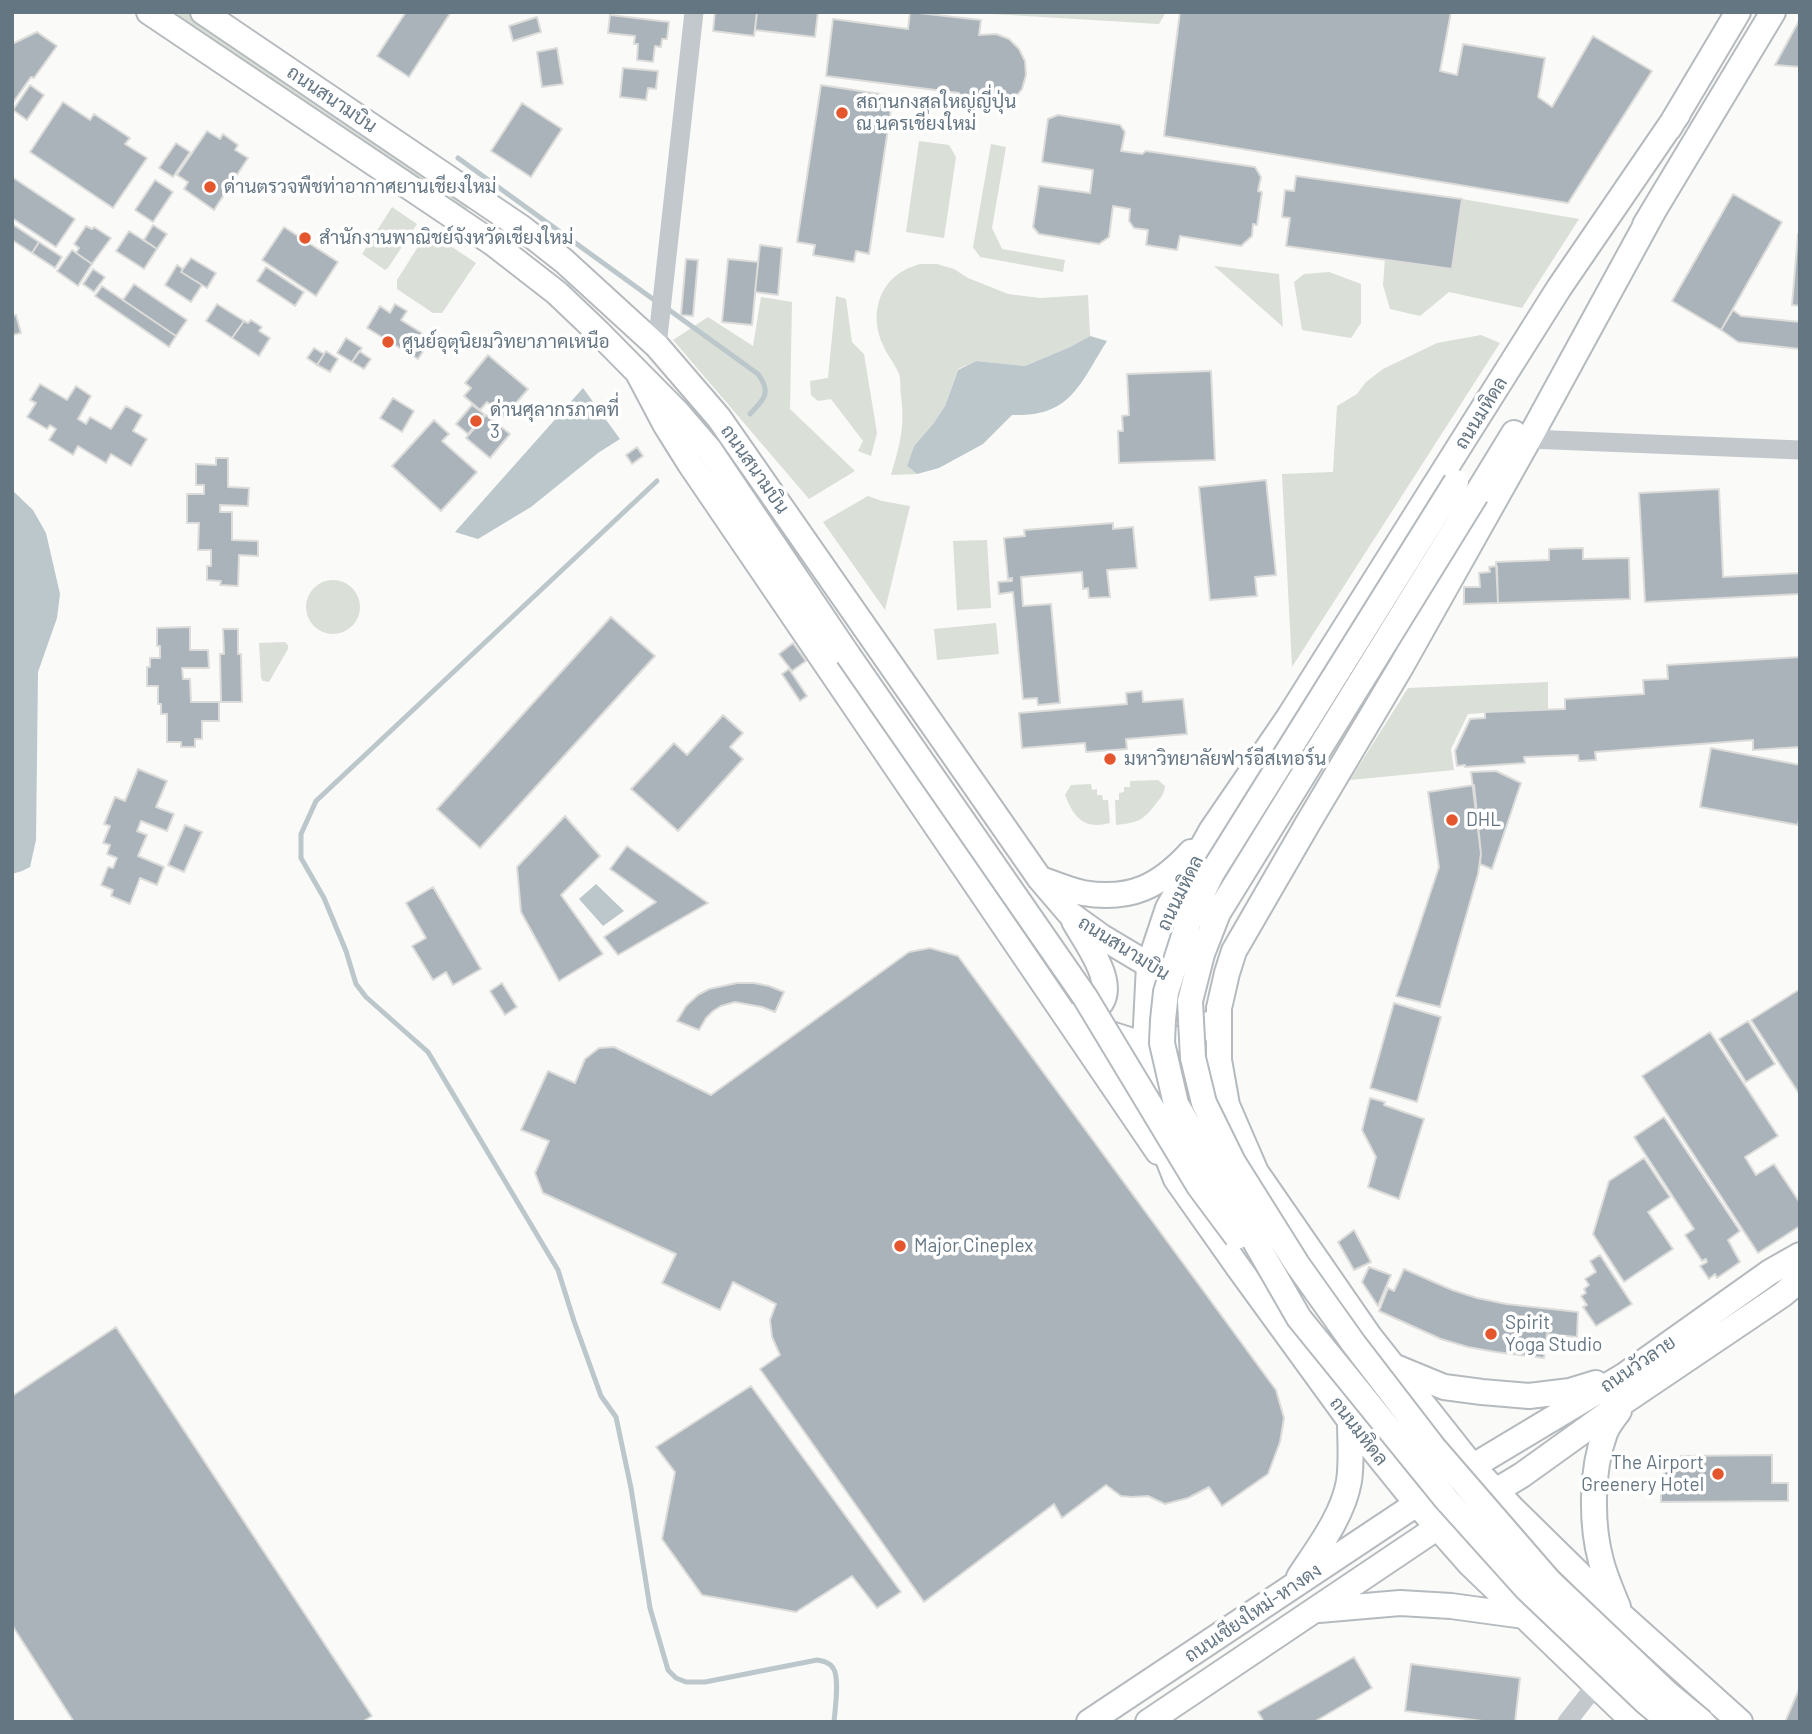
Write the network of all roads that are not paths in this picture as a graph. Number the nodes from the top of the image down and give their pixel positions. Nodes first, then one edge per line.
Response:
1 (149, 12) edge
2 (203, 12) edge
3 (694, 12) edge
4 (1738, 12) edge
5 (1773, 12) edge
6 (1678, 114) junction
7 (1654, 211) junction
8 (657, 346) junction
9 (638, 373) junction
10 (1529, 439) junction
11 (1800, 450) edge
12 (1466, 489) junction
13 (1246, 782) junction
14 (1308, 823) junction
15 (1211, 831) junction
16 (1040, 879) junction
17 (1070, 914) junction
18 (1149, 965) junction
19 (1064, 1010) junction
20 (1219, 1011) junction
21 (1145, 1045) junction
22 (1176, 1179) junction
23 (1800, 1255) edge
24 (1800, 1280) edge
25 (1299, 1318) junction
26 (1392, 1366) junction
27 (1625, 1375) junction
28 (1625, 1401) junction
29 (1350, 1421) junction
30 (1472, 1466) junction
31 (1495, 1491) junction
32 (1417, 1504) junction
33 (1437, 1527) junction
34 (1293, 1587) junction
35 (1316, 1610) junction
36 (1524, 1616) junction
37 (1622, 1616) junction
38 (1596, 1685) junction
39 (1717, 1702) junction
40 (1089, 1722) edge
41 (1148, 1722) edge
42 (1567, 1722) edge
43 (1634, 1722) edge
44 (1662, 1722) edge
45 (1670, 1722) edge
46 (1702, 1722) edge
47 (1740, 1722) edge

1 - 9 main road, ถนนสนามบิน
2 - 8 main road, ถนนสนามบิน
3 - 8 street
4 - 6 main road, ถนนมหิดล
5 - 7 main road, ถนนมหิดล
6 - 12 main road, ถนนมหิดล
6 - 13 main road, ถนนมหิดล
7 - 10 main road, ถนนมหิดล
7 - 12 main road, ถนนมหิดล
8 - 16 main road, ถนนสนามบิน
9 - 19 main road, ถนนสนามบิน
9 - 25 main road, ถนนสนามบิน, bridge
10 - 11 street
10 - 14 main road, ถนนมหิดล
12 - 25 main road, ถนนมหิดล, bridge
12 - 46 main road, ถนนมหิดล, bridge
13 - 14 main road
13 - 15 main road, ถนนมหิดล
14 - 20 main road, ถนนมหิดล
15 - 16 main road
15 - 18 main road, ถนนมหิดล
16 - 17 main road, ถนนสนามบิน
17 - 18 main road, ถนนสนามบิน
17 - 19 main road
18 - 20 main road, ถนนสนามบิน
18 - 21 main road, ถนนมหิดล
19 - 21 main road
19 - 22 main road, ถนนสนามบิน
20 - 21 main road
20 - 26 main road, ถนนมหิดล
21 - 22 main road, ถนนมหิดล
22 - 29 main road, ถนนมหิดล
23 - 27 main road, ถนนวัวลาย
24 - 28 main road, ถนนวัวลาย
25 - 45 main road, ถนนมหิดล, bridge
26 - 27 main road
26 - 30 main road, ถนนมหิดล
27 - 30 main road, ถนนวัวลาย
28 - 31 main road, ถนนวัวลาย
28 - 37 main road
29 - 32 main road, ถนนมหิดล
29 - 34 main road
30 - 31 main road, ถนนมหิดล
30 - 32 main road, ถนนวัวลาย
31 - 33 main road, ถนนวัวลาย
31 - 37 main road, ถนนมหิดล
32 - 33 main road, ถนนมหิดล
32 - 34 main road, ถนนเชียงใหม่-หางดง
33 - 35 main road, ถนนเชียงใหม่-หางดง
33 - 36 main road, ถนนมหิดล
34 - 40 main road, ถนนเชียงใหม่-หางดง
35 - 36 main road
35 - 41 main road, ถนนเชียงใหม่-หางดง
36 - 38 main road, ถนนมหิดล
37 - 39 main road, ถนนมหิดล
38 - 42 street
38 - 43 main road, ถนนมหิดล
39 - 44 main road
39 - 47 main road, ถนนมหิดล

